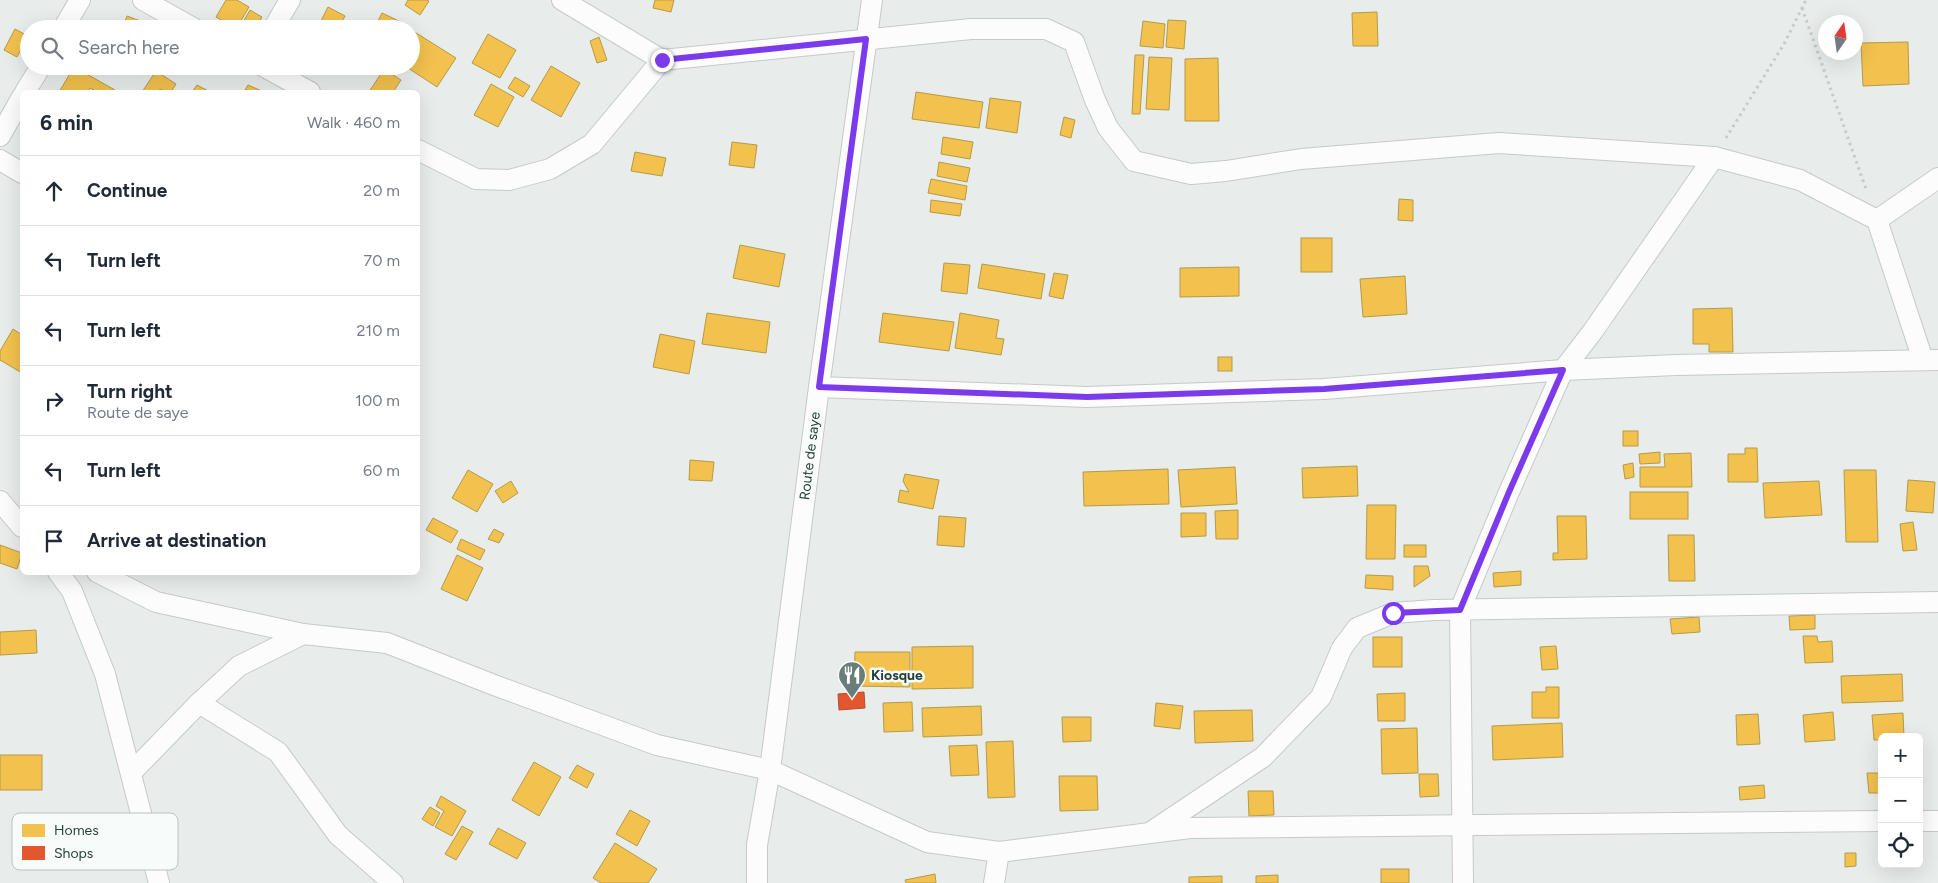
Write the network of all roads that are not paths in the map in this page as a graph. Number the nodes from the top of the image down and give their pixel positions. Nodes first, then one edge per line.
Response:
1 (80, 0) edge
2 (143, 0) edge
3 (290, 0) edge
4 (562, 0) edge
5 (872, 0) edge
6 (68, 20) edge
7 (179, 20) edge
8 (278, 20) edge
9 (866, 39) junction
10 (662, 60) junction
11 (35, 75) edge
12 (279, 75) edge
13 (26, 90) edge
14 (306, 90) edge
15 (20, 101) edge
16 (0, 136) edge
17 (420, 151) edge
18 (1714, 157) junction
19 (0, 160) edge
20 (20, 172) edge
21 (1938, 178) edge
22 (1877, 220) junction
23 (1930, 360) edge
24 (1563, 370) junction
25 (819, 387) junction
26 (0, 501) edge
27 (20, 524) edge
28 (60, 575) edge
29 (102, 575) edge
30 (1938, 602) edge
31 (1460, 610) junction
32 (303, 634) junction
33 (199, 703) junction
34 (770, 770) junction
35 (131, 773) junction
36 (141, 813) edge
37 (1938, 820) edge
38 (1878, 821) edge
39 (1923, 821) edge
40 (1462, 826) junction
41 (1148, 834) junction
42 (999, 852) junction
43 (156, 870) edge
44 (159, 883) edge
45 (393, 883) edge
46 (758, 883) edge
47 (994, 883) edge
48 (1463, 883) edge

1 - 6 street
2 - 7 street
3 - 8 street
4 - 10 street
5 - 9 street, Route de saye
9 - 10 street
9 - 18 street
9 - 25 street, Route de saye
10 - 17 street
11 - 13 street
12 - 14 street
15 - 16 street
18 - 22 street
18 - 24 street
19 - 20 street
21 - 22 street
22 - 23 street
23 - 24 street
24 - 25 street
24 - 31 street
25 - 34 street, Route de saye
26 - 27 street
28 - 35 street
29 - 32 street
30 - 31 street
31 - 40 street
31 - 41 street
32 - 33 street
32 - 34 street
33 - 35 street
33 - 45 street
34 - 42 street
34 - 46 street, Route de saye
35 - 36 street
37 - 39 street
38 - 40 street
40 - 41 street
40 - 48 street
41 - 42 street
42 - 47 street
43 - 44 street

